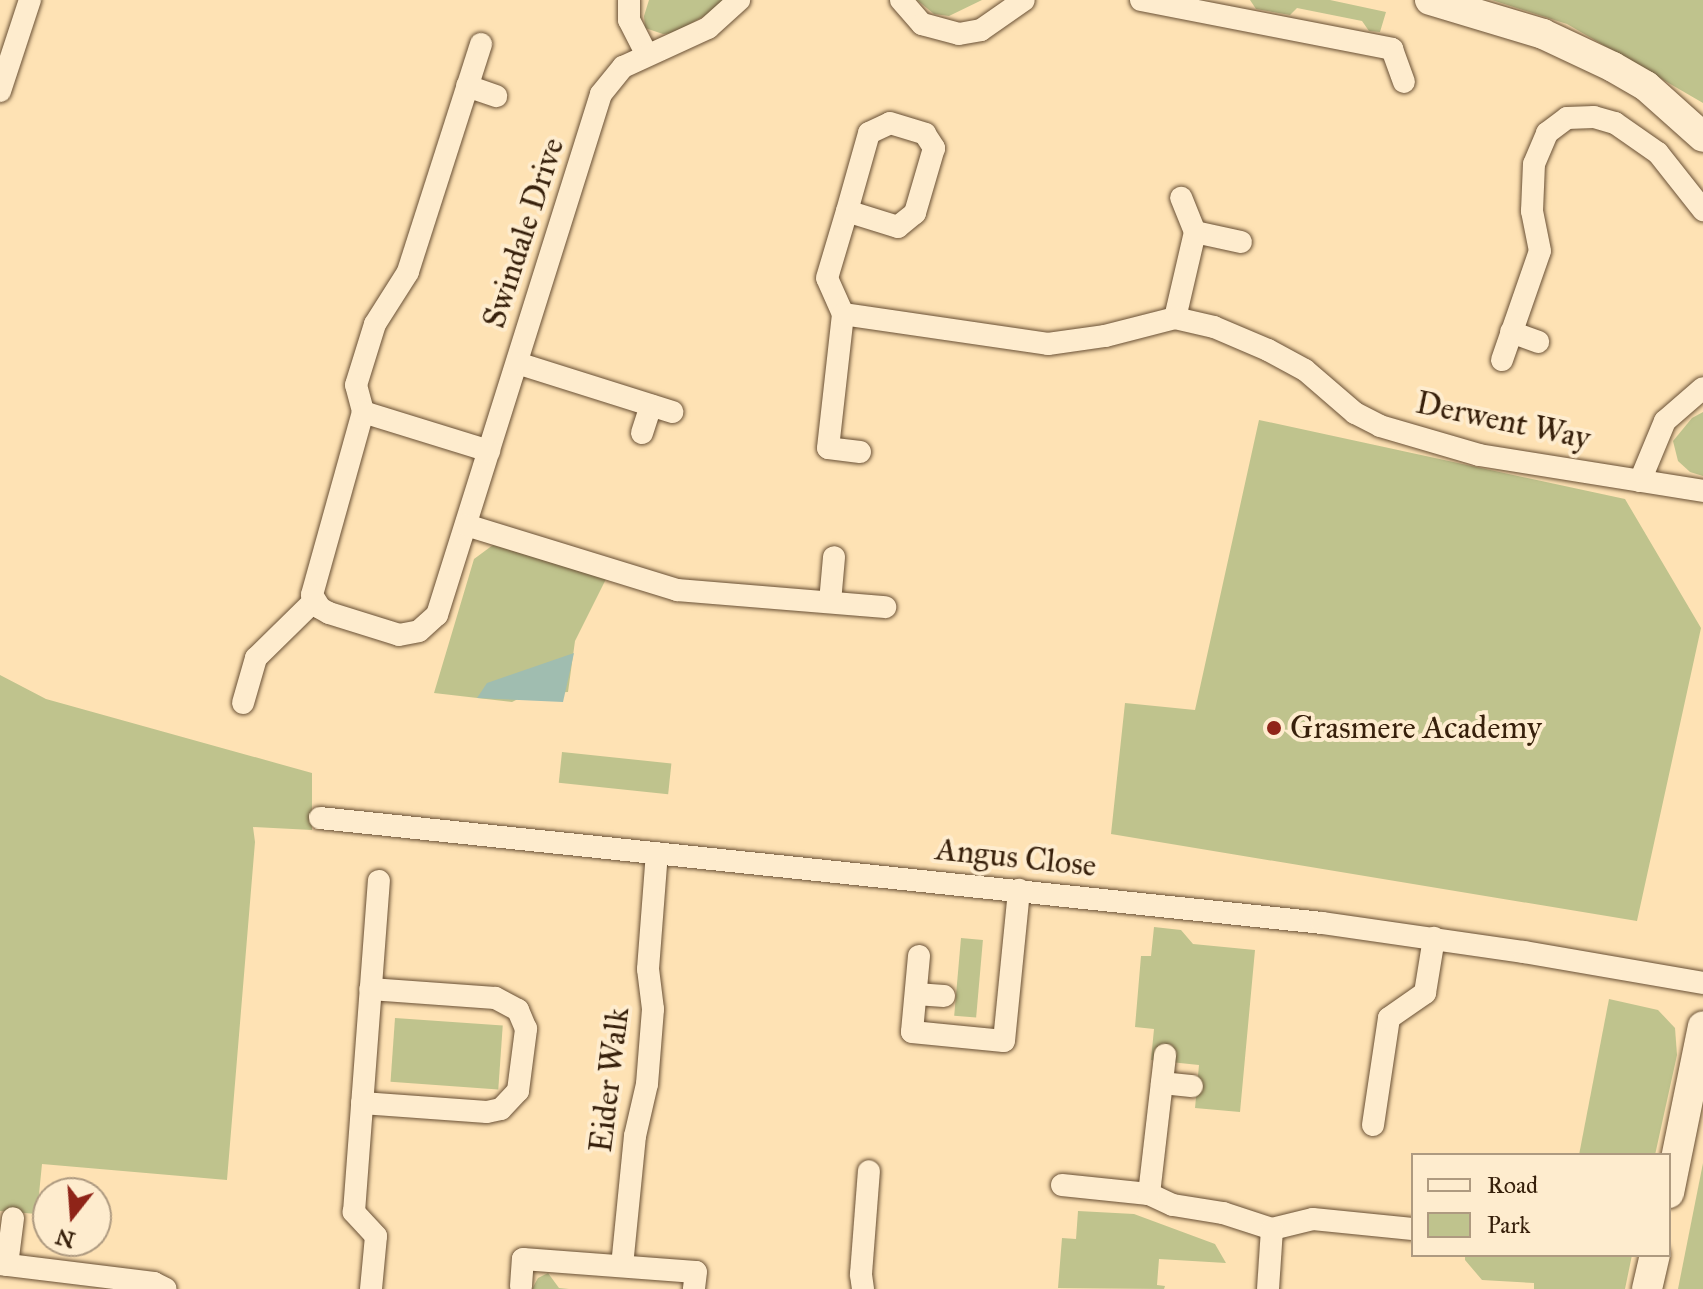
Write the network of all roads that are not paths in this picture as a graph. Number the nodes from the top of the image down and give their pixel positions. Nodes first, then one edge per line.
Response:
1 (30, 0) edge
2 (629, 0) edge
3 (739, 0) edge
4 (901, 0) edge
5 (1024, 0) edge
6 (1141, 0) edge
7 (1430, 0) edge
8 (481, 44) dead end
9 (646, 54) junction
10 (1404, 82) dead end
11 (467, 86) junction
12 (0, 91) edge
13 (496, 96) dead end
14 (1703, 137) edge
15 (1181, 198) dead end
16 (1703, 210) edge
17 (847, 211) junction
18 (1195, 232) junction
19 (1241, 242) dead end
20 (843, 314) junction
21 (1175, 318) junction
22 (1511, 332) junction
23 (1538, 342) dead end
24 (1502, 360) dead end
25 (517, 363) junction
26 (1703, 388) edge
27 (363, 412) junction
28 (642, 433) dead end
29 (489, 451) junction
30 (860, 452) dead end
31 (1640, 481) junction
32 (1703, 491) edge
33 (466, 525) junction
34 (834, 557) dead end
35 (314, 601) junction
36 (830, 602) junction
37 (885, 607) dead end
38 (243, 703) dead end
39 (320, 818) dead end
40 (657, 853) junction
41 (379, 881) dead end
42 (1019, 890) junction
43 (1434, 938) junction
44 (919, 956) dead end
45 (1703, 983) edge
46 (370, 989) junction
47 (916, 994) junction
48 (944, 996) dead end
49 (1703, 1026) edge
50 (1165, 1055) dead end
51 (1162, 1083) junction
52 (1192, 1086) dead end
53 (362, 1103) junction
54 (1373, 1125) dead end
55 (869, 1171) dead end
56 (1671, 1183) edge
57 (1062, 1185) dead end
58 (1149, 1194) junction
59 (13, 1218) dead end
60 (1272, 1229) junction
61 (1411, 1229) edge
62 (1655, 1257) edge
63 (4, 1264) edge
64 (622, 1266) junction
65 (521, 1286) dead end
66 (166, 1289) edge
67 (371, 1289) edge
68 (694, 1289) edge
69 (863, 1289) edge
70 (1268, 1289) edge
71 (1647, 1289) edge

1 - 12 street
2 - 9 street
3 - 9 street, Swindale Drive
4 - 5 street
6 - 10 street
7 - 14 street
8 - 11 street
9 - 25 street, Swindale Drive
11 - 13 street
11 - 27 street
15 - 18 street
16 - 22 street
17 - 17 street
17 - 20 street
18 - 19 street
18 - 21 street
20 - 21 street, Derwent Way
20 - 30 street
21 - 31 street, Derwent Way
22 - 23 street
22 - 24 street
25 - 28 street
25 - 29 street, Swindale Drive
26 - 31 street
27 - 29 street
27 - 35 street
29 - 33 street, Swindale Drive
31 - 32 street, Derwent Way
33 - 35 street, Swindale Drive
33 - 36 street
34 - 36 street
35 - 38 street
36 - 37 street
39 - 40 street, Angus Close
40 - 42 street, Angus Close
40 - 64 street, Eider Walk
41 - 46 street
42 - 43 street, Angus Close
42 - 47 street
43 - 45 street, Angus Close
43 - 54 street
44 - 47 street
46 - 53 street
46 - 53 street
47 - 48 street
49 - 56 street
50 - 51 street
51 - 52 street
51 - 58 street
53 - 67 street
55 - 69 street
57 - 58 street
58 - 60 street
59 - 63 street
60 - 61 street
60 - 70 street
62 - 71 street
63 - 66 street
64 - 65 street
64 - 68 street

